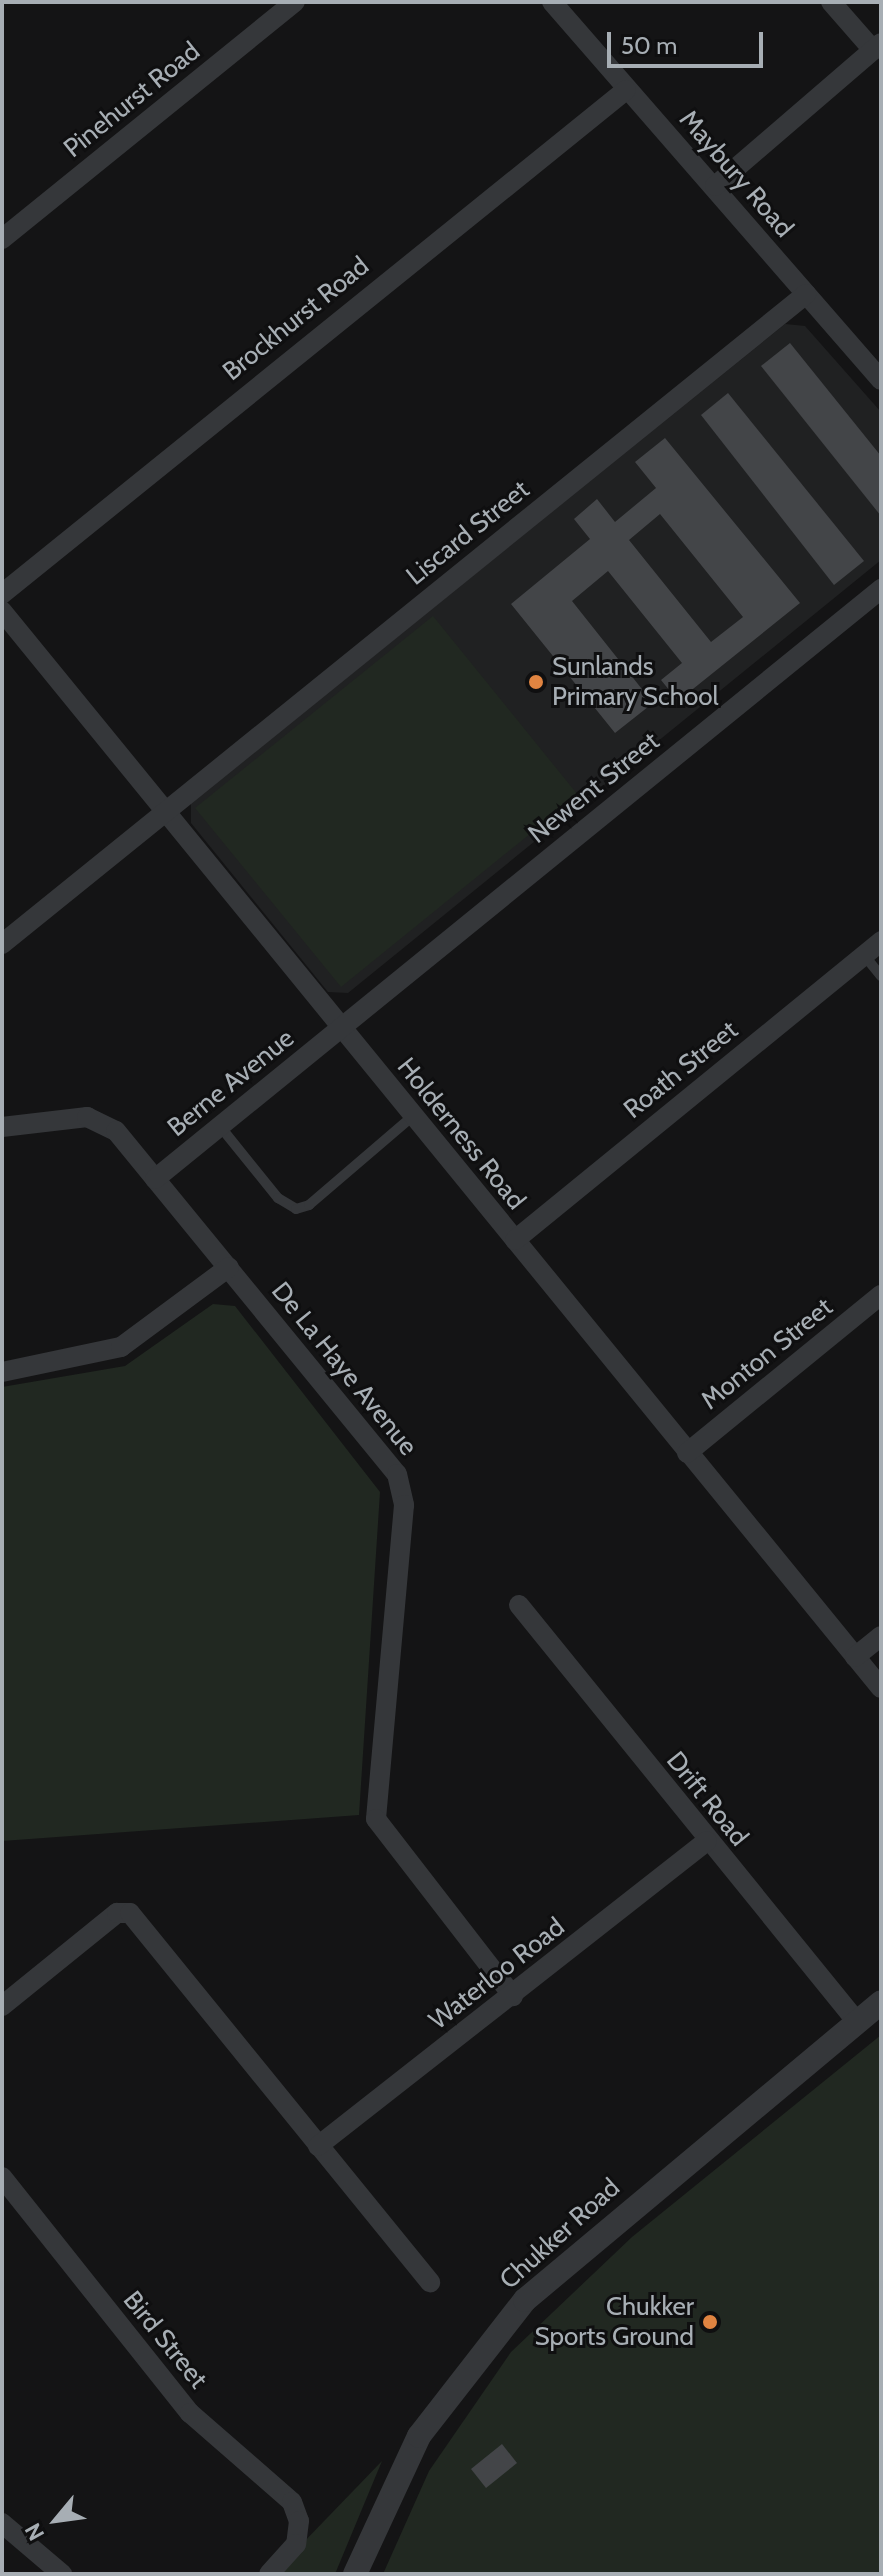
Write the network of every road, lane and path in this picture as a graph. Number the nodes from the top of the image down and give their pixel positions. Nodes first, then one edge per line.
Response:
1 (295, 2) edge
2 (552, 2) edge
3 (831, 2) edge
4 (877, 47) edge
5 (626, 90) junction
6 (715, 186) junction
7 (2, 239) edge
8 (806, 294) junction
9 (881, 380) edge
10 (881, 589) edge
11 (2, 594) edge
12 (2, 611) edge
13 (10, 636) edge
14 (162, 813) junction
15 (881, 941) edge
16 (2, 944) edge
17 (864, 955) junction
18 (881, 976) edge
19 (340, 1028) junction
20 (413, 1116) junction
21 (219, 1125) junction
22 (2, 1127) edge
23 (155, 1179) junction
24 (515, 1240) junction
25 (229, 1267) junction
26 (881, 1295) edge
27 (2, 1372) edge
28 (687, 1453) junction
29 (519, 1605) dead end
30 (881, 1636) edge
31 (855, 1657) junction
32 (881, 1688) edge
33 (707, 1841) junction
34 (513, 1996) junction
35 (881, 2002) edge
36 (2, 2006) edge
37 (857, 2022) junction
38 (318, 2146) junction
39 (2, 2177) edge
40 (430, 2282) dead end
41 (2, 2523) edge
42 (62, 2574) edge
43 (269, 2574) edge
44 (355, 2574) edge

1 - 7 street, Pinehurst Road
2 - 5 street, Maybury Road
3 - 4 street
4 - 6 street
5 - 6 street, Maybury Road
5 - 11 street, Brockhurst Road
6 - 8 street, Maybury Road
8 - 9 street, Maybury Road
8 - 14 street, Liscard Street
10 - 19 street, Newent Street
12 - 13 street, Holderness Road
13 - 14 street, Holderness Road
14 - 16 street, Liscard Street
14 - 19 street, Holderness Road
15 - 17 street, Roath Street
17 - 18 lane
17 - 24 street, Roath Street
19 - 20 street, Holderness Road
19 - 21 street, Berne Avenue
20 - 21 lane
20 - 24 street, Holderness Road
21 - 23 street, Berne Avenue
22 - 23 street, De La Haye Avenue
23 - 25 street, De La Haye Avenue
24 - 28 street, Holderness Road
25 - 27 street
25 - 34 street, De La Haye Avenue
26 - 28 street, Monton Street
28 - 31 street, Holderness Road
29 - 33 street, Drift Road
30 - 31 street
31 - 32 street, Holderness Road
33 - 34 street, Waterloo Road
33 - 37 street, Drift Road
34 - 38 street, Waterloo Road
35 - 37 street, Chukker Road
36 - 38 street
37 - 44 street, Chukker Road
38 - 40 street
39 - 43 street, Bird Street
41 - 42 street

